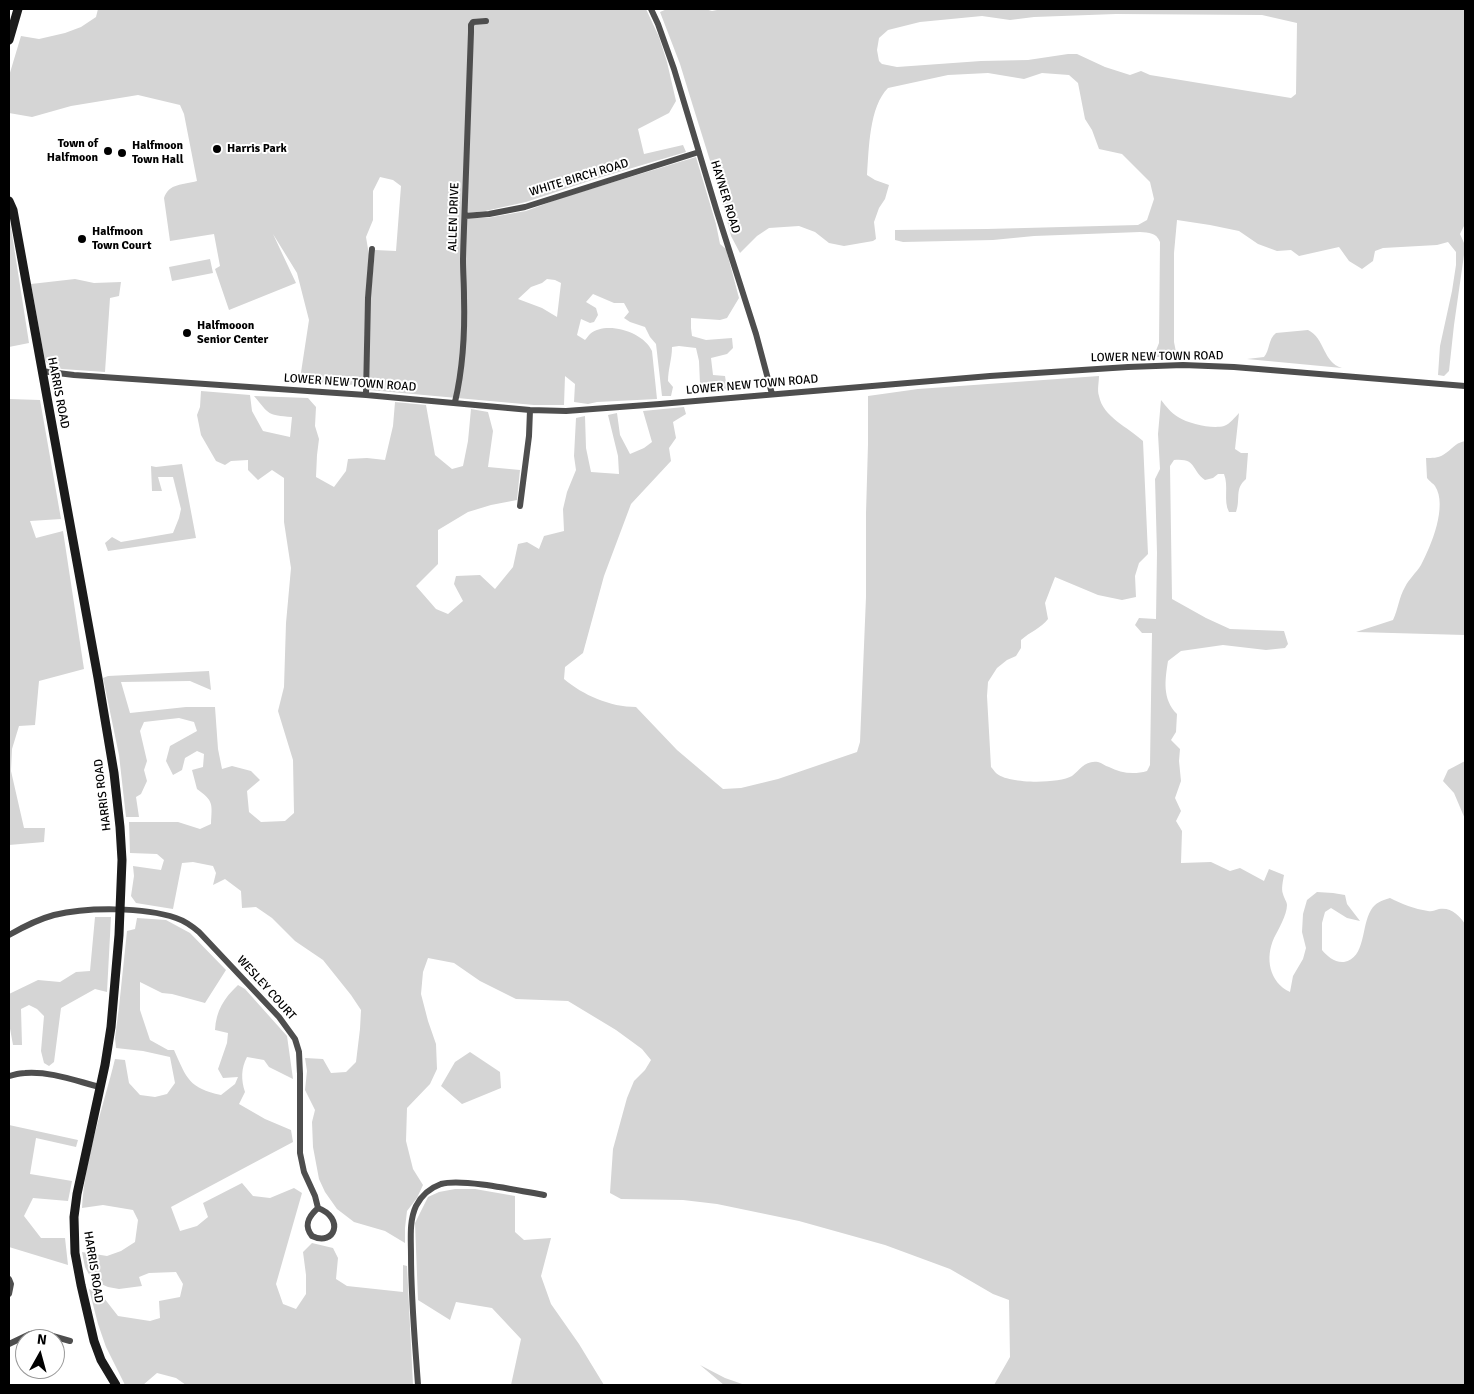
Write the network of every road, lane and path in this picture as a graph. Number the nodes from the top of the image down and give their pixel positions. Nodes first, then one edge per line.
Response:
1 (18, 9) edge
2 (651, 9) edge
3 (486, 21) dead end
4 (9, 40) edge
5 (699, 152) junction
6 (9, 201) edge
7 (464, 216) junction
8 (372, 249) dead end
9 (41, 371) junction
10 (1465, 386) edge
11 (772, 394) junction
12 (366, 395) junction
13 (455, 402) junction
14 (530, 410) junction
15 (520, 506) dead end
16 (120, 910) junction
17 (9, 935) edge
18 (9, 1076) edge
19 (100, 1087) junction
20 (544, 1195) dead end
21 (318, 1208) junction
22 (9, 1279) edge
23 (9, 1294) edge
24 (70, 1341) dead end
25 (9, 1344) edge
26 (116, 1385) edge
27 (418, 1385) edge

1 - 4 street
2 - 5 street, HAYNER ROAD
3 - 7 street, ALLEN DRIVE
5 - 7 street, WHITE BIRCH ROAD
5 - 11 street, HAYNER ROAD
6 - 9 street, HARRIS ROAD
7 - 13 street, ALLEN DRIVE
8 - 12 street
9 - 12 street, LOWER NEW TOWN ROAD
9 - 16 street, HARRIS ROAD
10 - 11 street, LOWER NEW TOWN ROAD
11 - 14 street, LOWER NEW TOWN ROAD
12 - 13 street, LOWER NEW TOWN ROAD
13 - 14 street, LOWER NEW TOWN ROAD
14 - 15 street
16 - 17 street, WESLEY COURT
16 - 19 street, HARRIS ROAD
16 - 21 street, WESLEY COURT
18 - 19 street
19 - 26 street, HARRIS ROAD
20 - 27 street
21 - 21 street, WESLEY COURT
22 - 23 street
24 - 25 street

